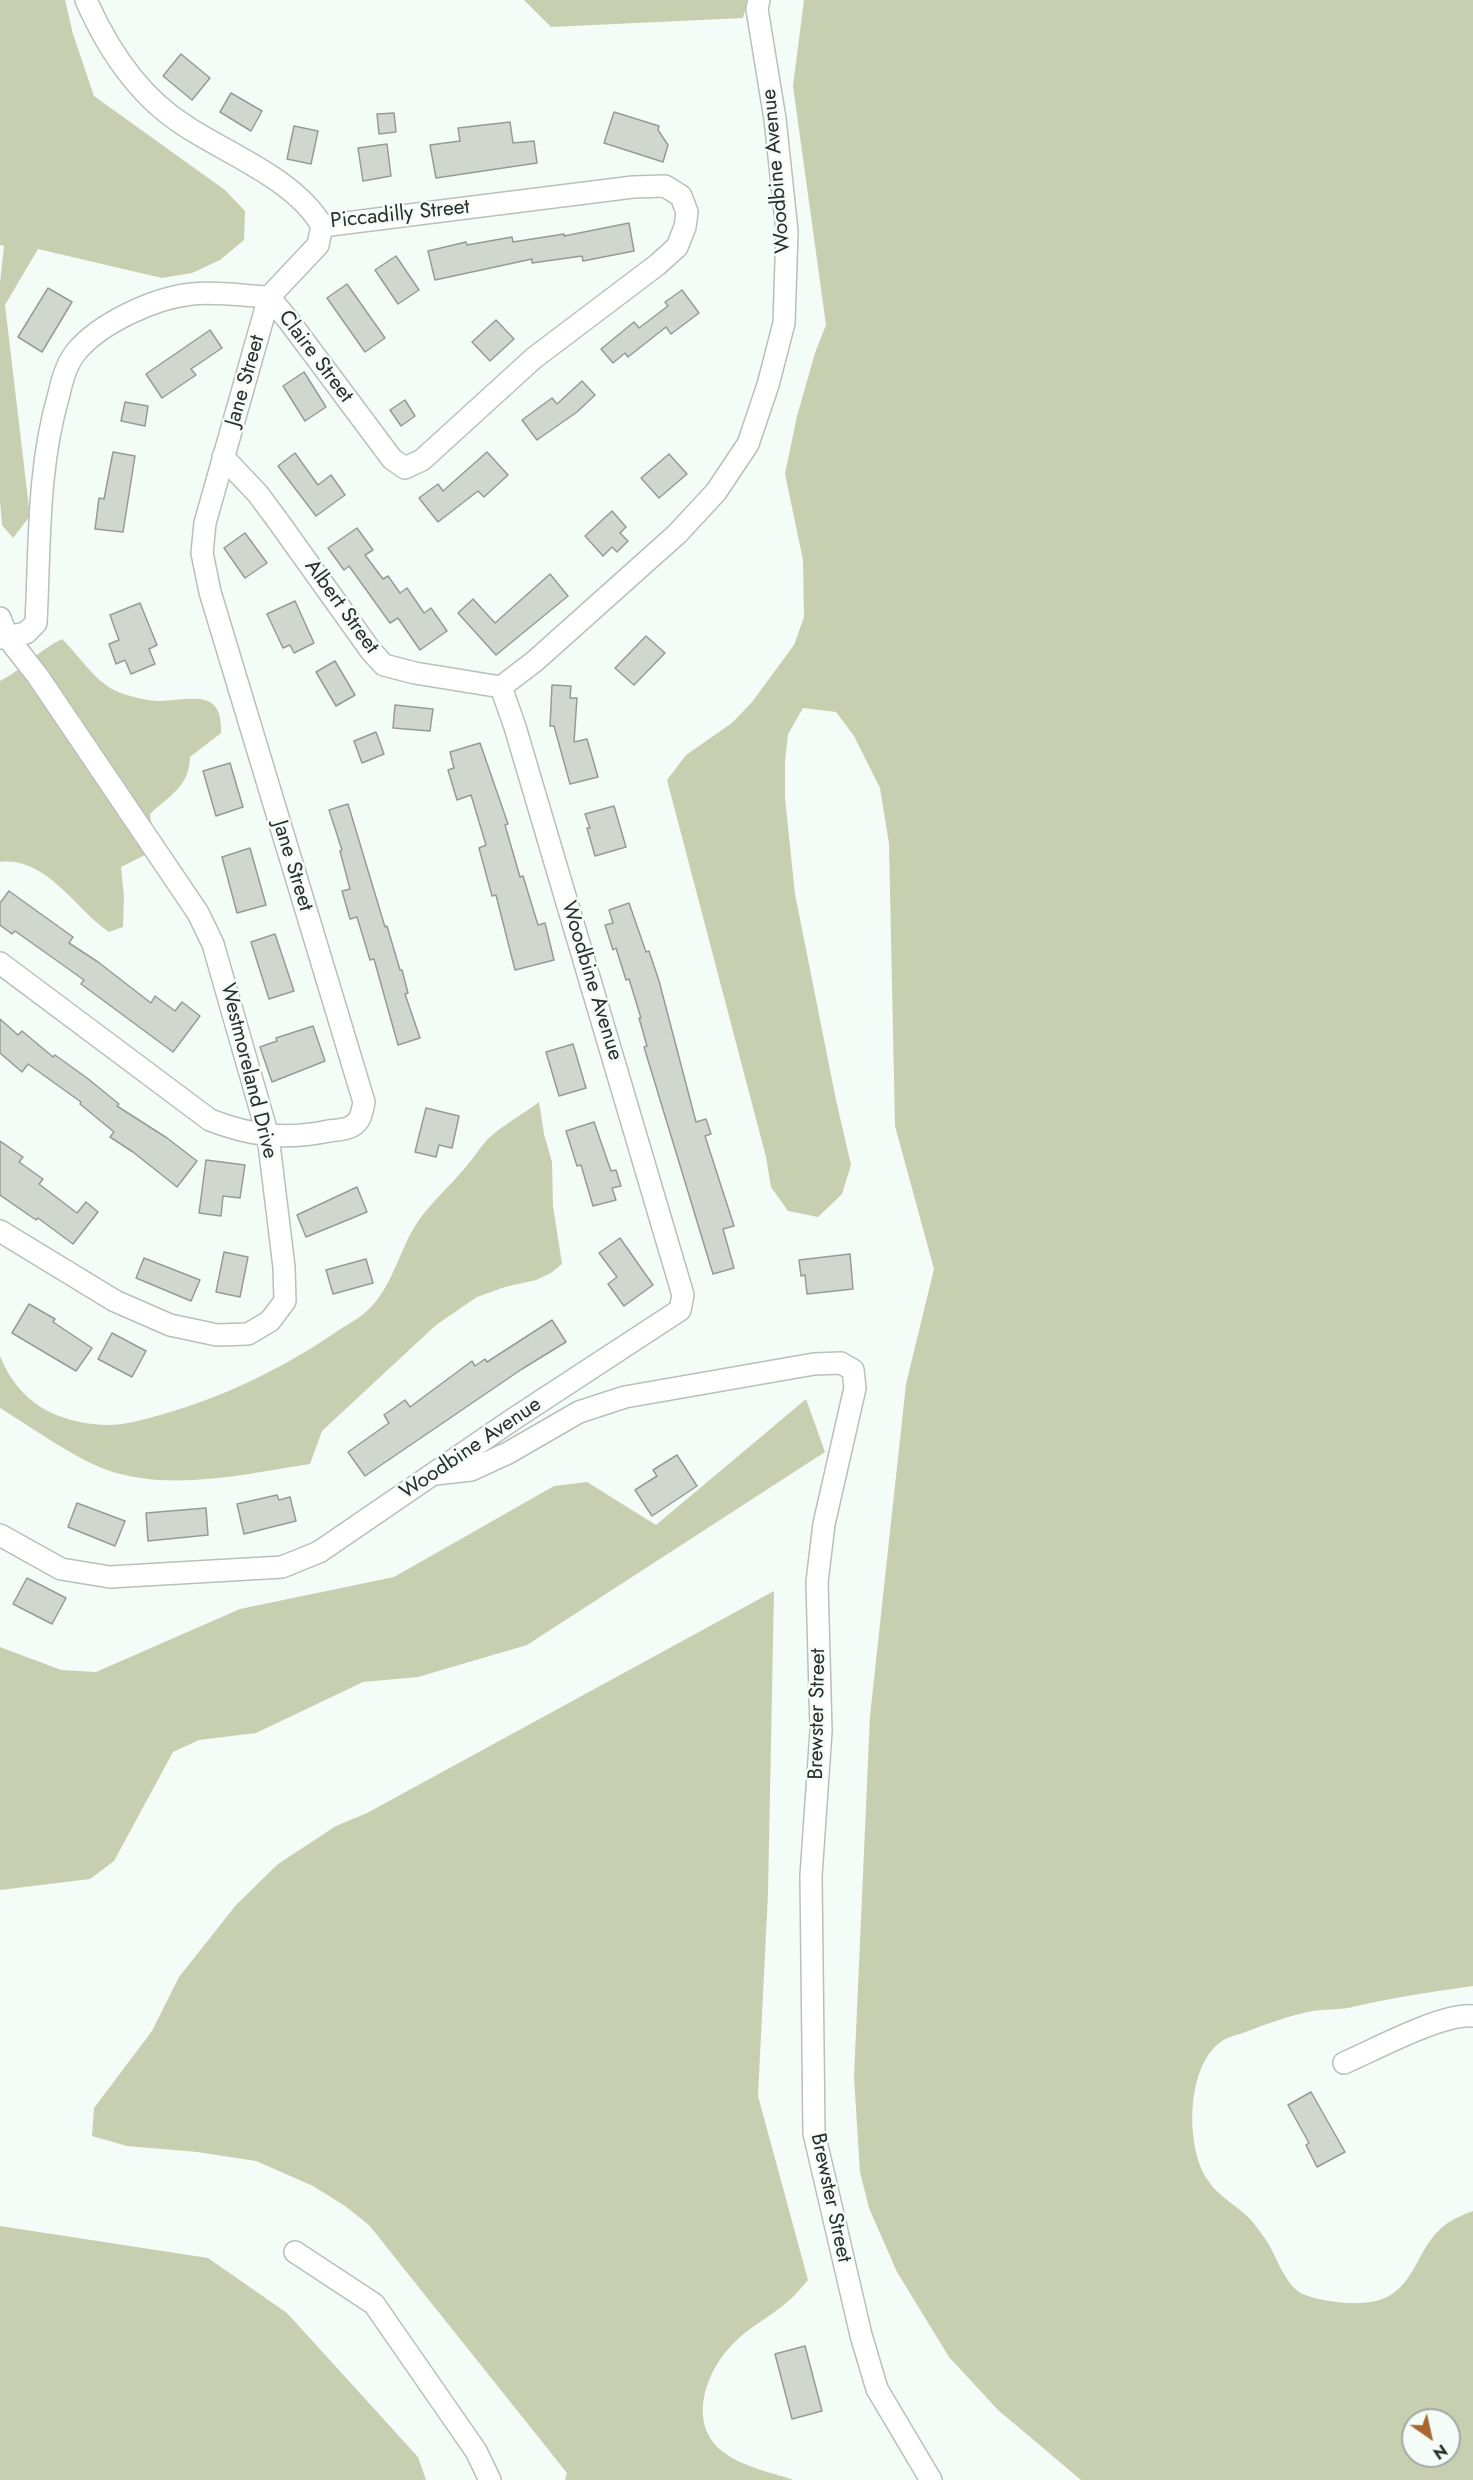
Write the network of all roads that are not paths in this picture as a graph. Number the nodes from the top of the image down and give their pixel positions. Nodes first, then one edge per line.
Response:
1 (86, 0) edge
2 (759, 0) edge
3 (665, 186) joint
4 (322, 226) junction
5 (269, 297) junction
6 (223, 457) junction
7 (2, 631) edge
8 (501, 687) junction
9 (0, 963) edge
10 (268, 1136) junction
11 (0, 1231) edge
12 (435, 1474) junction
13 (0, 1535) edge
14 (1473, 2016) edge
15 (1344, 2063) dead end
16 (295, 2252) dead end
17 (489, 2480) edge
18 (931, 2480) edge

1 - 4 street, Piccadilly Street
2 - 8 street, Woodbine Avenue
3 - 4 street, Piccadilly Street
3 - 5 street, Claire Street
4 - 5 street, Jane Street
5 - 6 street, Jane Street
5 - 7 street, Claire Street
6 - 8 street, Albert Street
6 - 10 street, Jane Street
7 - 10 street, Westmoreland Drive
8 - 12 street, Woodbine Avenue
9 - 10 street, Jane Street
10 - 11 street, Westmoreland Drive
12 - 13 street, Woodbine Avenue
12 - 18 street, Brewster Street
14 - 15 street
16 - 17 street

